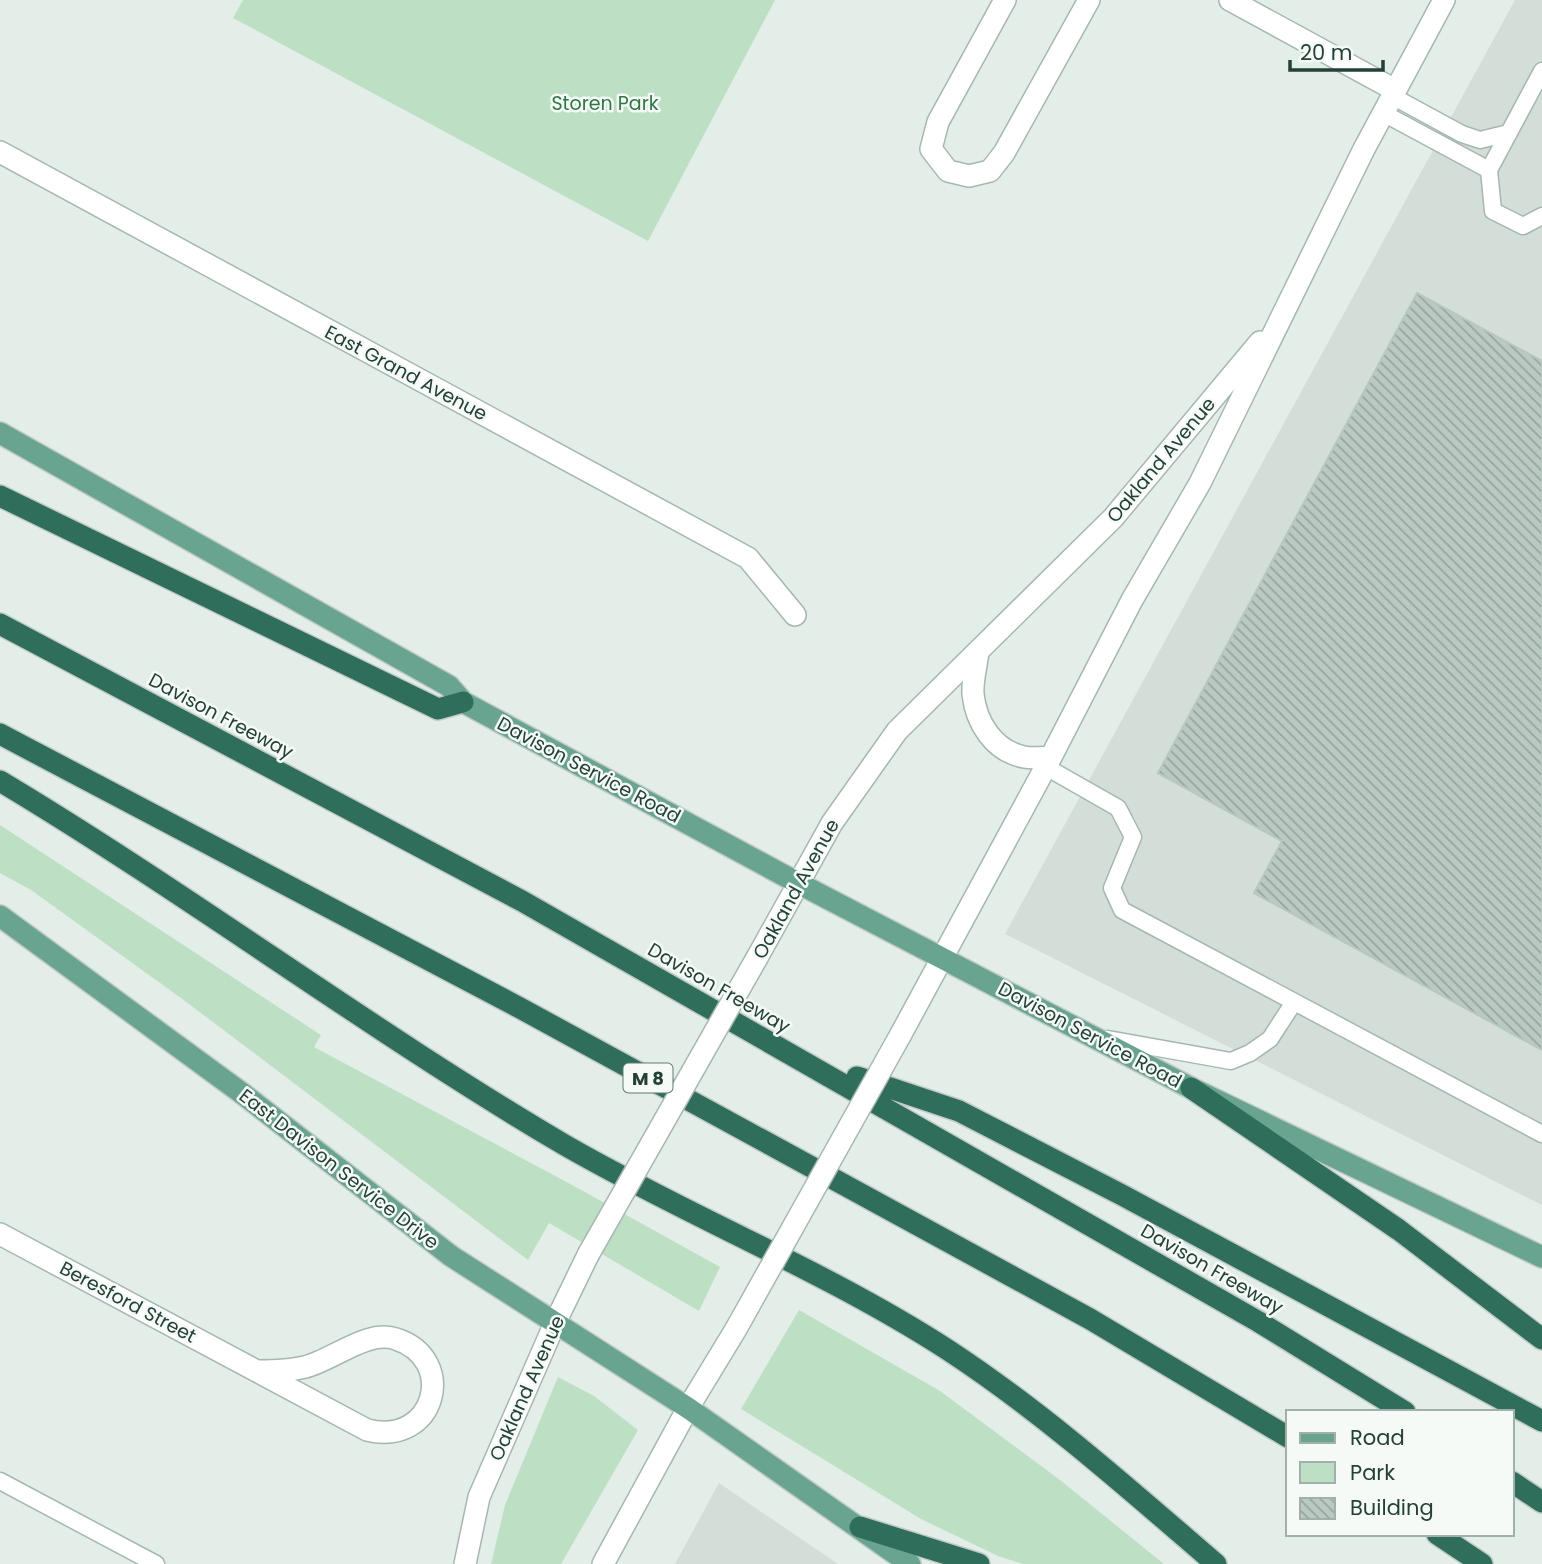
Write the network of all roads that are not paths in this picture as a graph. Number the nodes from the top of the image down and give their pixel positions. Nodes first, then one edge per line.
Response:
1 (1005, 0) edge
2 (1089, 0) edge
3 (1230, 0) edge
4 (1444, 0) edge
5 (1542, 71) edge
6 (1390, 100) junction
7 (1509, 133) junction
8 (0, 152) edge
9 (1489, 170) junction
10 (1542, 216) edge
11 (1282, 316) junction
12 (0, 433) edge
13 (0, 496) edge
14 (795, 615) dead end
15 (0, 624) edge
16 (978, 651) junction
17 (463, 702) junction
18 (0, 733) edge
19 (1049, 762) junction
20 (0, 781) edge
21 (798, 883) junction
22 (0, 916) edge
23 (943, 958) junction
24 (1294, 1002) junction
25 (1093, 1036) junction
26 (793, 1056) junction
27 (1191, 1088) junction
28 (1542, 1134) edge
29 (0, 1234) edge
30 (1542, 1258) edge
31 (555, 1322) junction
32 (1542, 1339) edge
33 (257, 1371) junction
34 (688, 1408) junction
35 (1402, 1410) edge
36 (1542, 1421) edge
37 (1286, 1436) edge
38 (0, 1481) edge
39 (1514, 1483) edge
40 (1542, 1503) edge
41 (860, 1527) junction
42 (1440, 1536) edge
43 (156, 1564) edge
44 (465, 1564) edge
45 (603, 1564) edge
46 (910, 1564) edge
47 (979, 1564) edge
48 (1216, 1564) edge
49 (1482, 1564) edge

1 - 2 street
3 - 6 street
4 - 6 street, Oakland Avenue
5 - 7 lane
6 - 7 lane
6 - 9 lane
6 - 11 street, Oakland Avenue
7 - 9 lane
8 - 14 street, East Grand Avenue
9 - 10 lane
11 - 16 street, Oakland Avenue
11 - 19 street, Oakland Avenue
12 - 17 main road, Davison Service Road
13 - 17 highway
15 - 26 highway, Davison Freeway
16 - 19 street
16 - 21 street, Oakland Avenue
17 - 21 main road, Davison Service Road
18 - 37 highway, M 8
19 - 23 street, Oakland Avenue
19 - 24 lane
20 - 48 highway
21 - 23 main road, Davison Service Road
21 - 31 street, Oakland Avenue, bridge
22 - 31 main road, East Davison Service Drive
23 - 25 main road, Davison Service Road
23 - 34 street, Oakland Avenue, bridge
24 - 25 lane
24 - 28 lane
25 - 27 main road, Davison Service Road
26 - 35 highway, Davison Freeway
26 - 36 highway
27 - 30 main road
27 - 32 highway
29 - 33 street, Beresford Street
31 - 34 main road, East Davison Service Drive
31 - 44 street, Oakland Avenue
33 - 33 street, Beresford Street
34 - 41 main road, East Davison Service Drive
34 - 45 street, Oakland Avenue
38 - 43 lane
39 - 40 highway
41 - 46 main road, East Davison Service Drive
41 - 47 highway
42 - 49 highway

